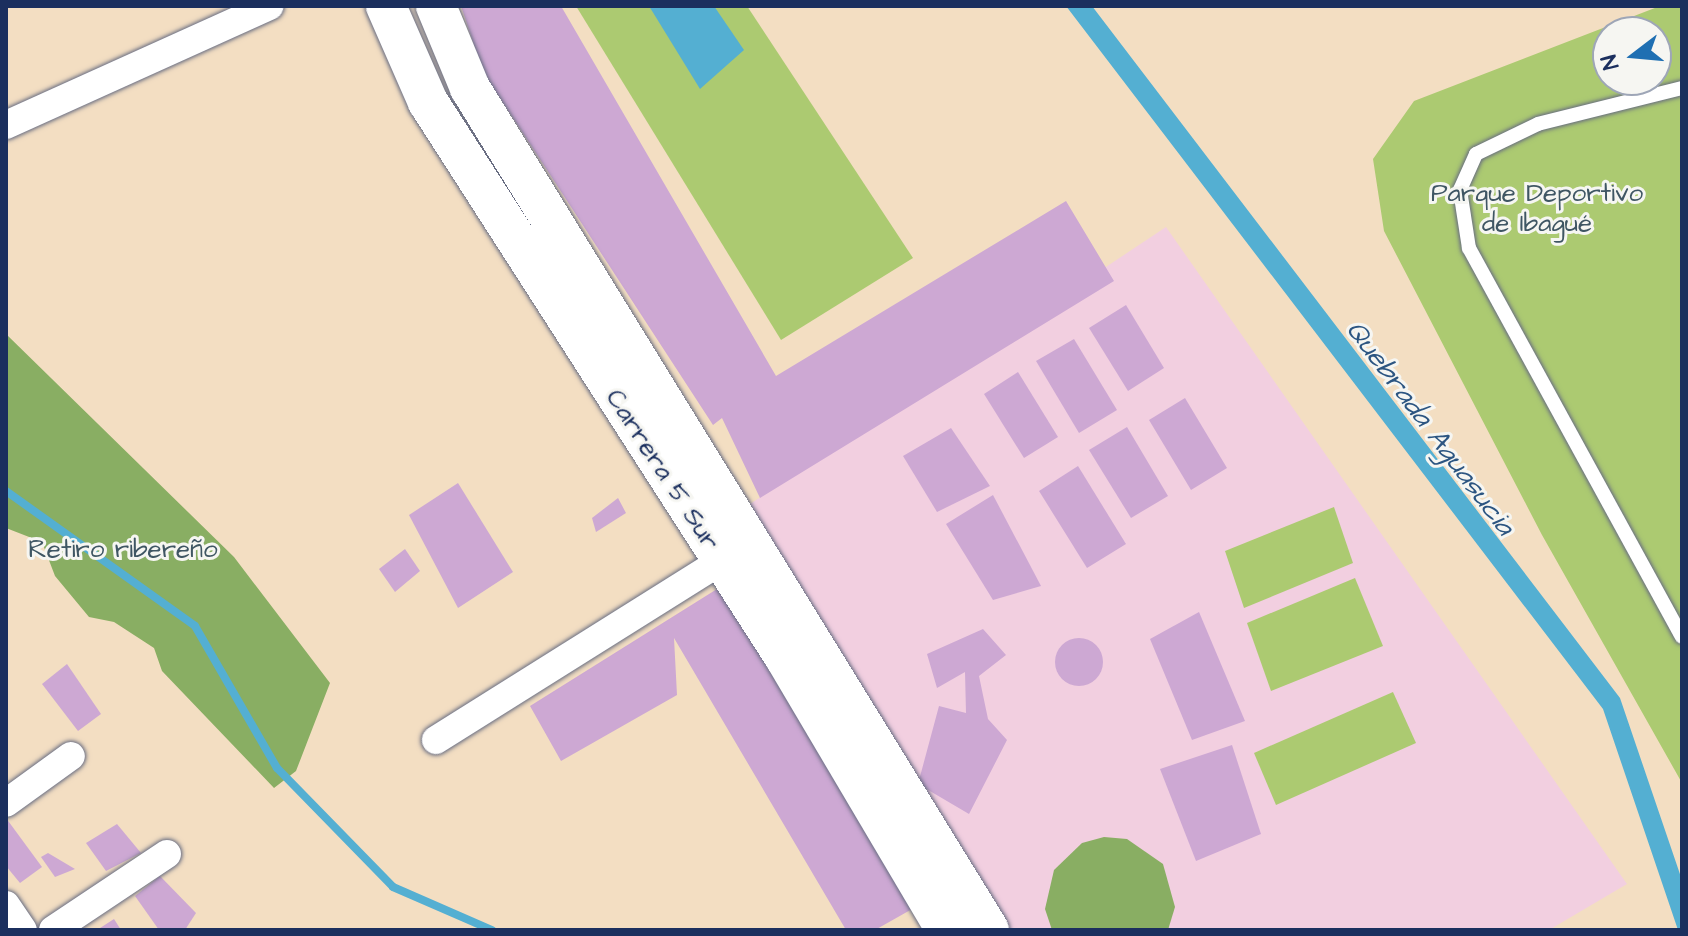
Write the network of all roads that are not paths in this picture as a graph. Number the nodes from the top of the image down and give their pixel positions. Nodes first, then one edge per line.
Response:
1 (269, 6) edge
2 (386, 6) edge
3 (436, 6) edge
4 (1682, 88) edge
5 (6, 125) edge
6 (721, 561) junction
7 (1682, 637) edge
8 (436, 740) dead end
9 (71, 756) dead end
10 (6, 803) edge
11 (167, 854) dead end
12 (6, 905) edge
13 (23, 930) edge
14 (53, 930) edge
15 (946, 930) edge
16 (989, 930) edge

1 - 5 street
2 - 6 street, Carrera 5 Sur
3 - 16 street, Carrera 5 Sur
4 - 7 lane
6 - 8 street
6 - 15 street, Carrera 5 Sur
9 - 10 street
11 - 14 street
12 - 13 street

